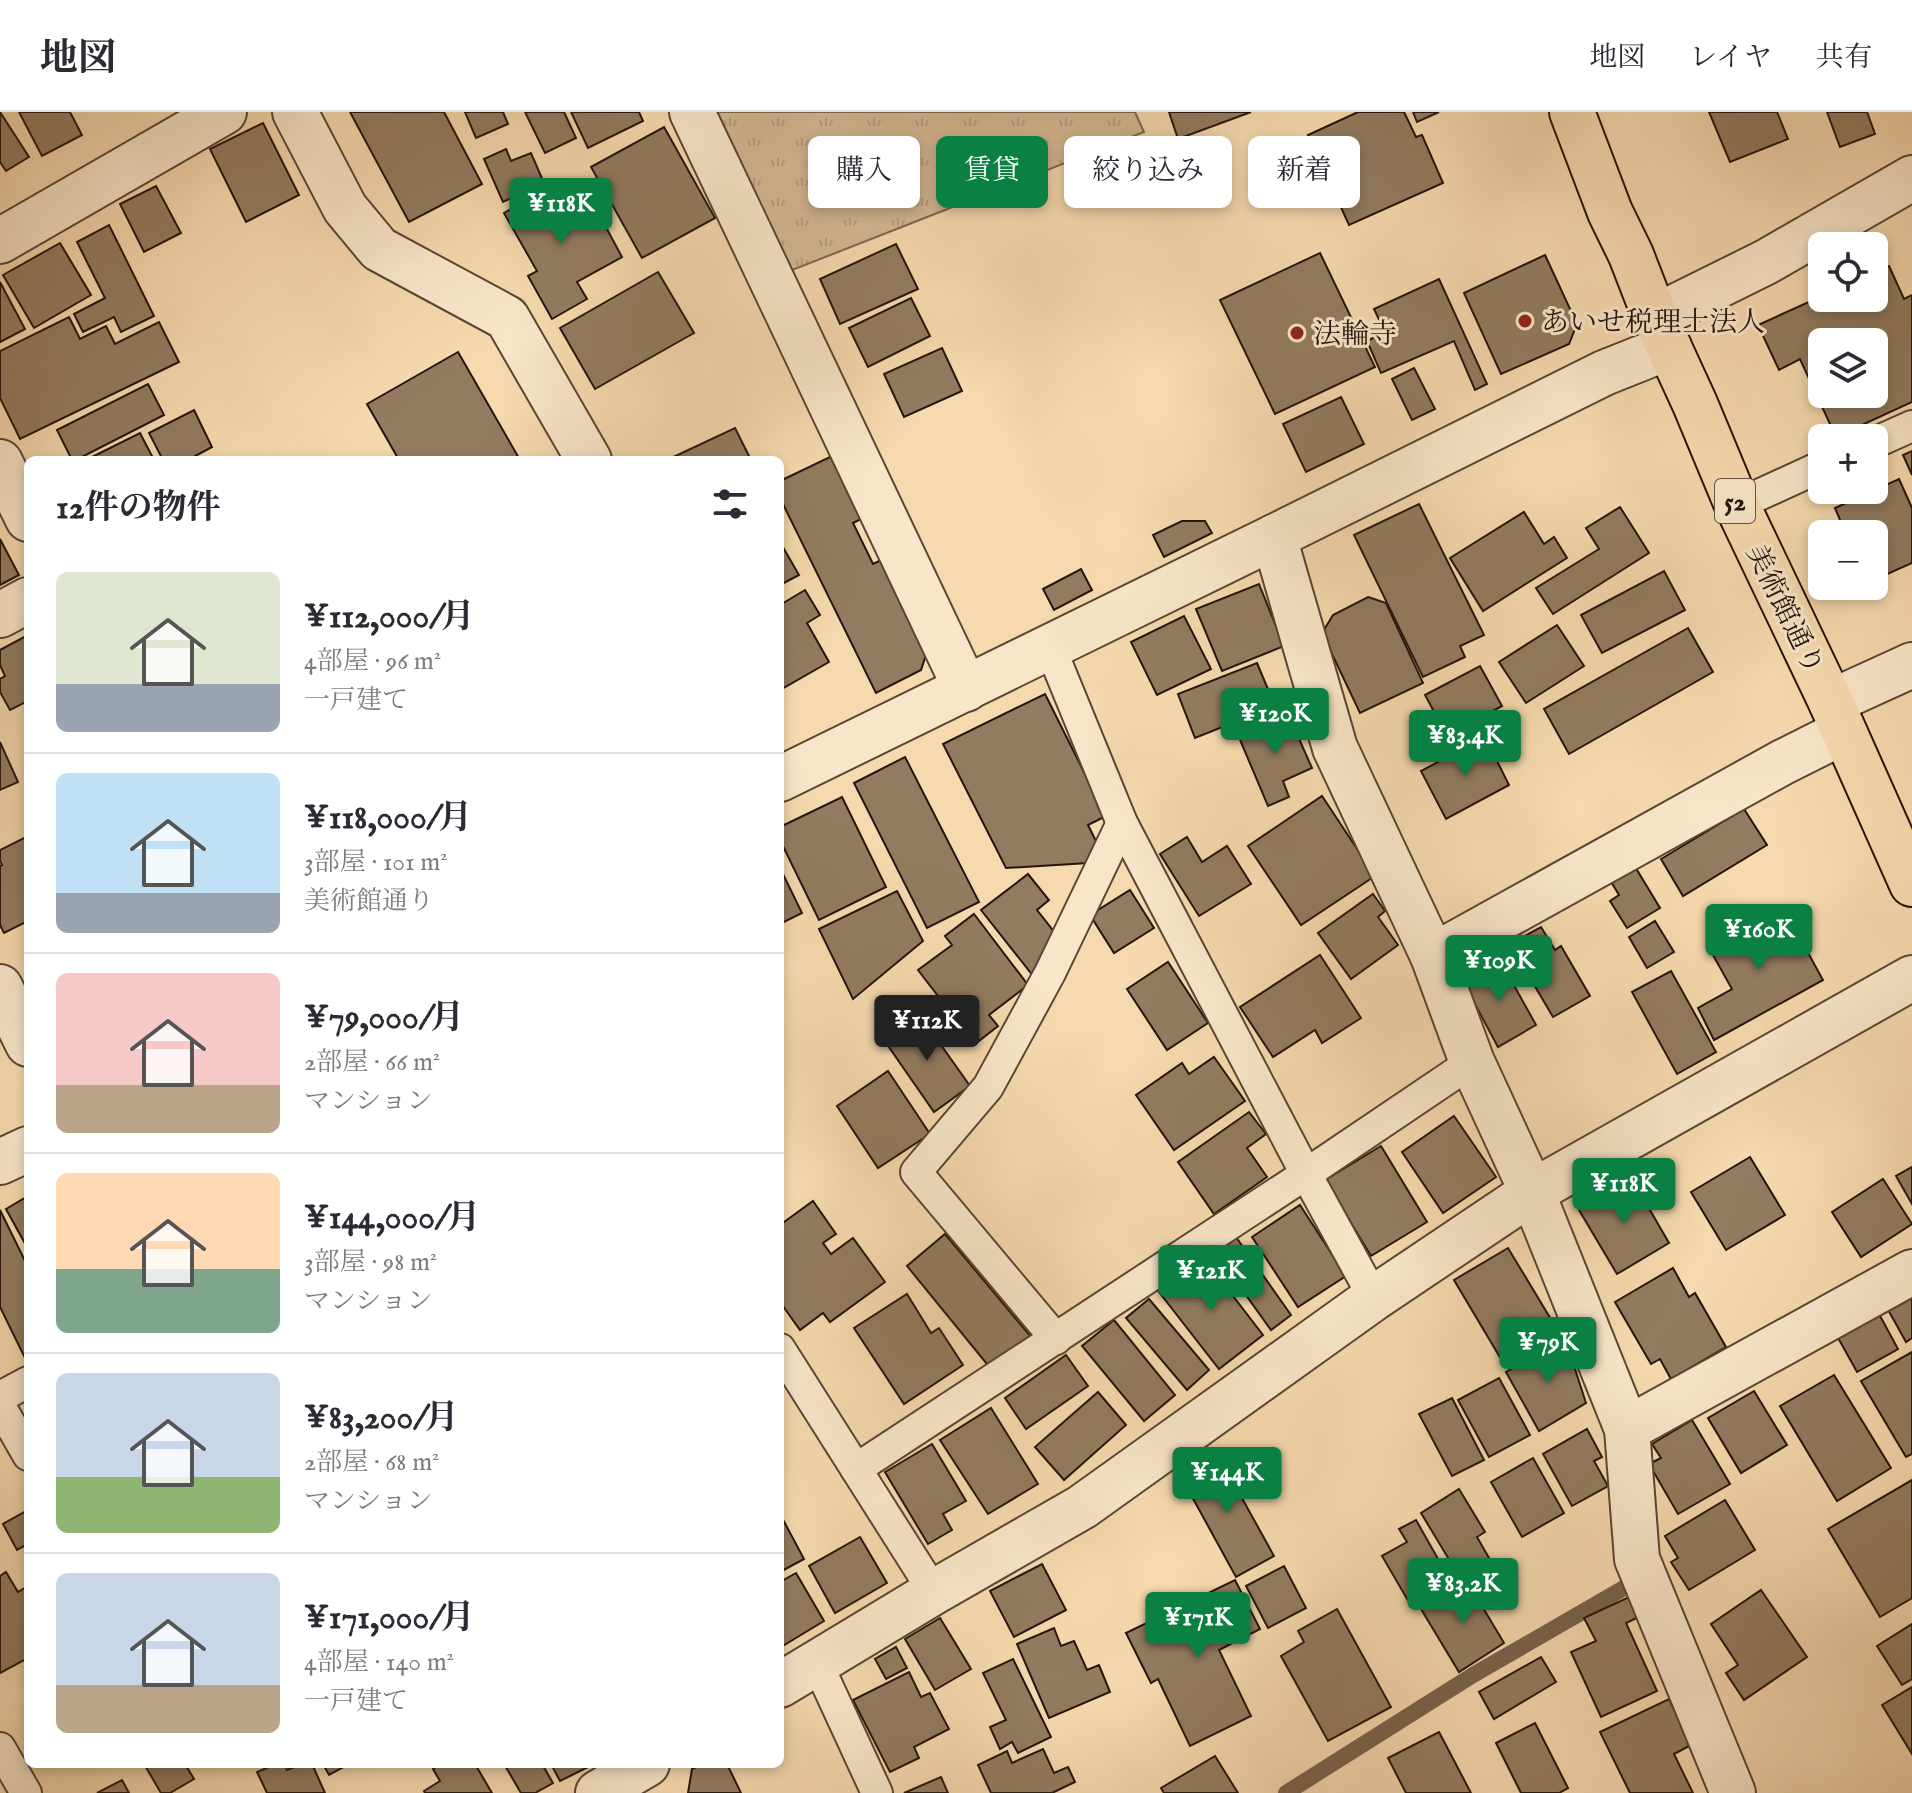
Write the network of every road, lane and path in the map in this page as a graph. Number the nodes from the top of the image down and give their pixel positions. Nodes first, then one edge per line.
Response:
1 (224, 112) edge
2 (295, 112) edge
3 (692, 112) edge
4 (1572, 112) edge
5 (1912, 178) edge
6 (0, 241) edge
7 (1662, 332) junction
8 (1912, 426) edge
9 (1888, 437) edge
10 (587, 456) edge
11 (0, 462) edge
12 (1808, 472) edge
13 (1737, 505) junction
14 (24, 511) edge
15 (1274, 537) junction
16 (24, 602) edge
17 (0, 615) edge
18 (1050, 647) junction
19 (1912, 665) edge
20 (966, 689) junction
21 (1837, 717) junction
22 (784, 777) edge
23 (1122, 823) junction
24 (1912, 884) edge
25 (1433, 956) junction
26 (1912, 978) edge
27 (0, 987) edge
28 (24, 1036) edge
29 (1472, 1062) junction
30 (24, 1151) edge
31 (0, 1162) edge
32 (1306, 1174) junction
33 (1532, 1192) junction
34 (1912, 1272) edge
35 (1374, 1298) junction
36 (1056, 1339) junction
37 (784, 1355) edge
38 (24, 1384) edge
39 (0, 1397) edge
40 (0, 1406) edge
41 (1627, 1429) junction
42 (24, 1448) edge
43 (856, 1469) junction
44 (934, 1592) junction
45 (817, 1663) junction
46 (784, 1683) edge
47 (0, 1748) edge
48 (642, 1773) edge
49 (24, 1777) edge
50 (598, 1793) edge
51 (877, 1793) edge
52 (1733, 1793) edge

1 - 6 street
2 - 10 street
3 - 20 street
4 - 7 highway, 美術館通り / 52
5 - 7 street
7 - 13 highway, 美術館通り / 52
7 - 15 street
8 - 9 lane
11 - 14 street
12 - 13 lane
13 - 21 highway, 美術館通り / 52
15 - 18 street
15 - 25 street
16 - 17 street
18 - 20 street
18 - 23 lane
19 - 21 street
20 - 22 street
21 - 24 highway, 美術館通り / 52
21 - 25 street
23 - 32 lane
23 - 36 lane
25 - 29 street
26 - 33 street
27 - 28 street
29 - 32 lane
29 - 33 street
30 - 31 street
32 - 35 lane
32 - 36 lane
33 - 35 street
33 - 41 street
34 - 41 street
35 - 44 street
36 - 43 lane
37 - 43 lane
38 - 39 lane
40 - 42 lane
41 - 52 street
43 - 44 lane
44 - 45 street
45 - 46 street
45 - 51 lane
47 - 49 lane
48 - 50 street

